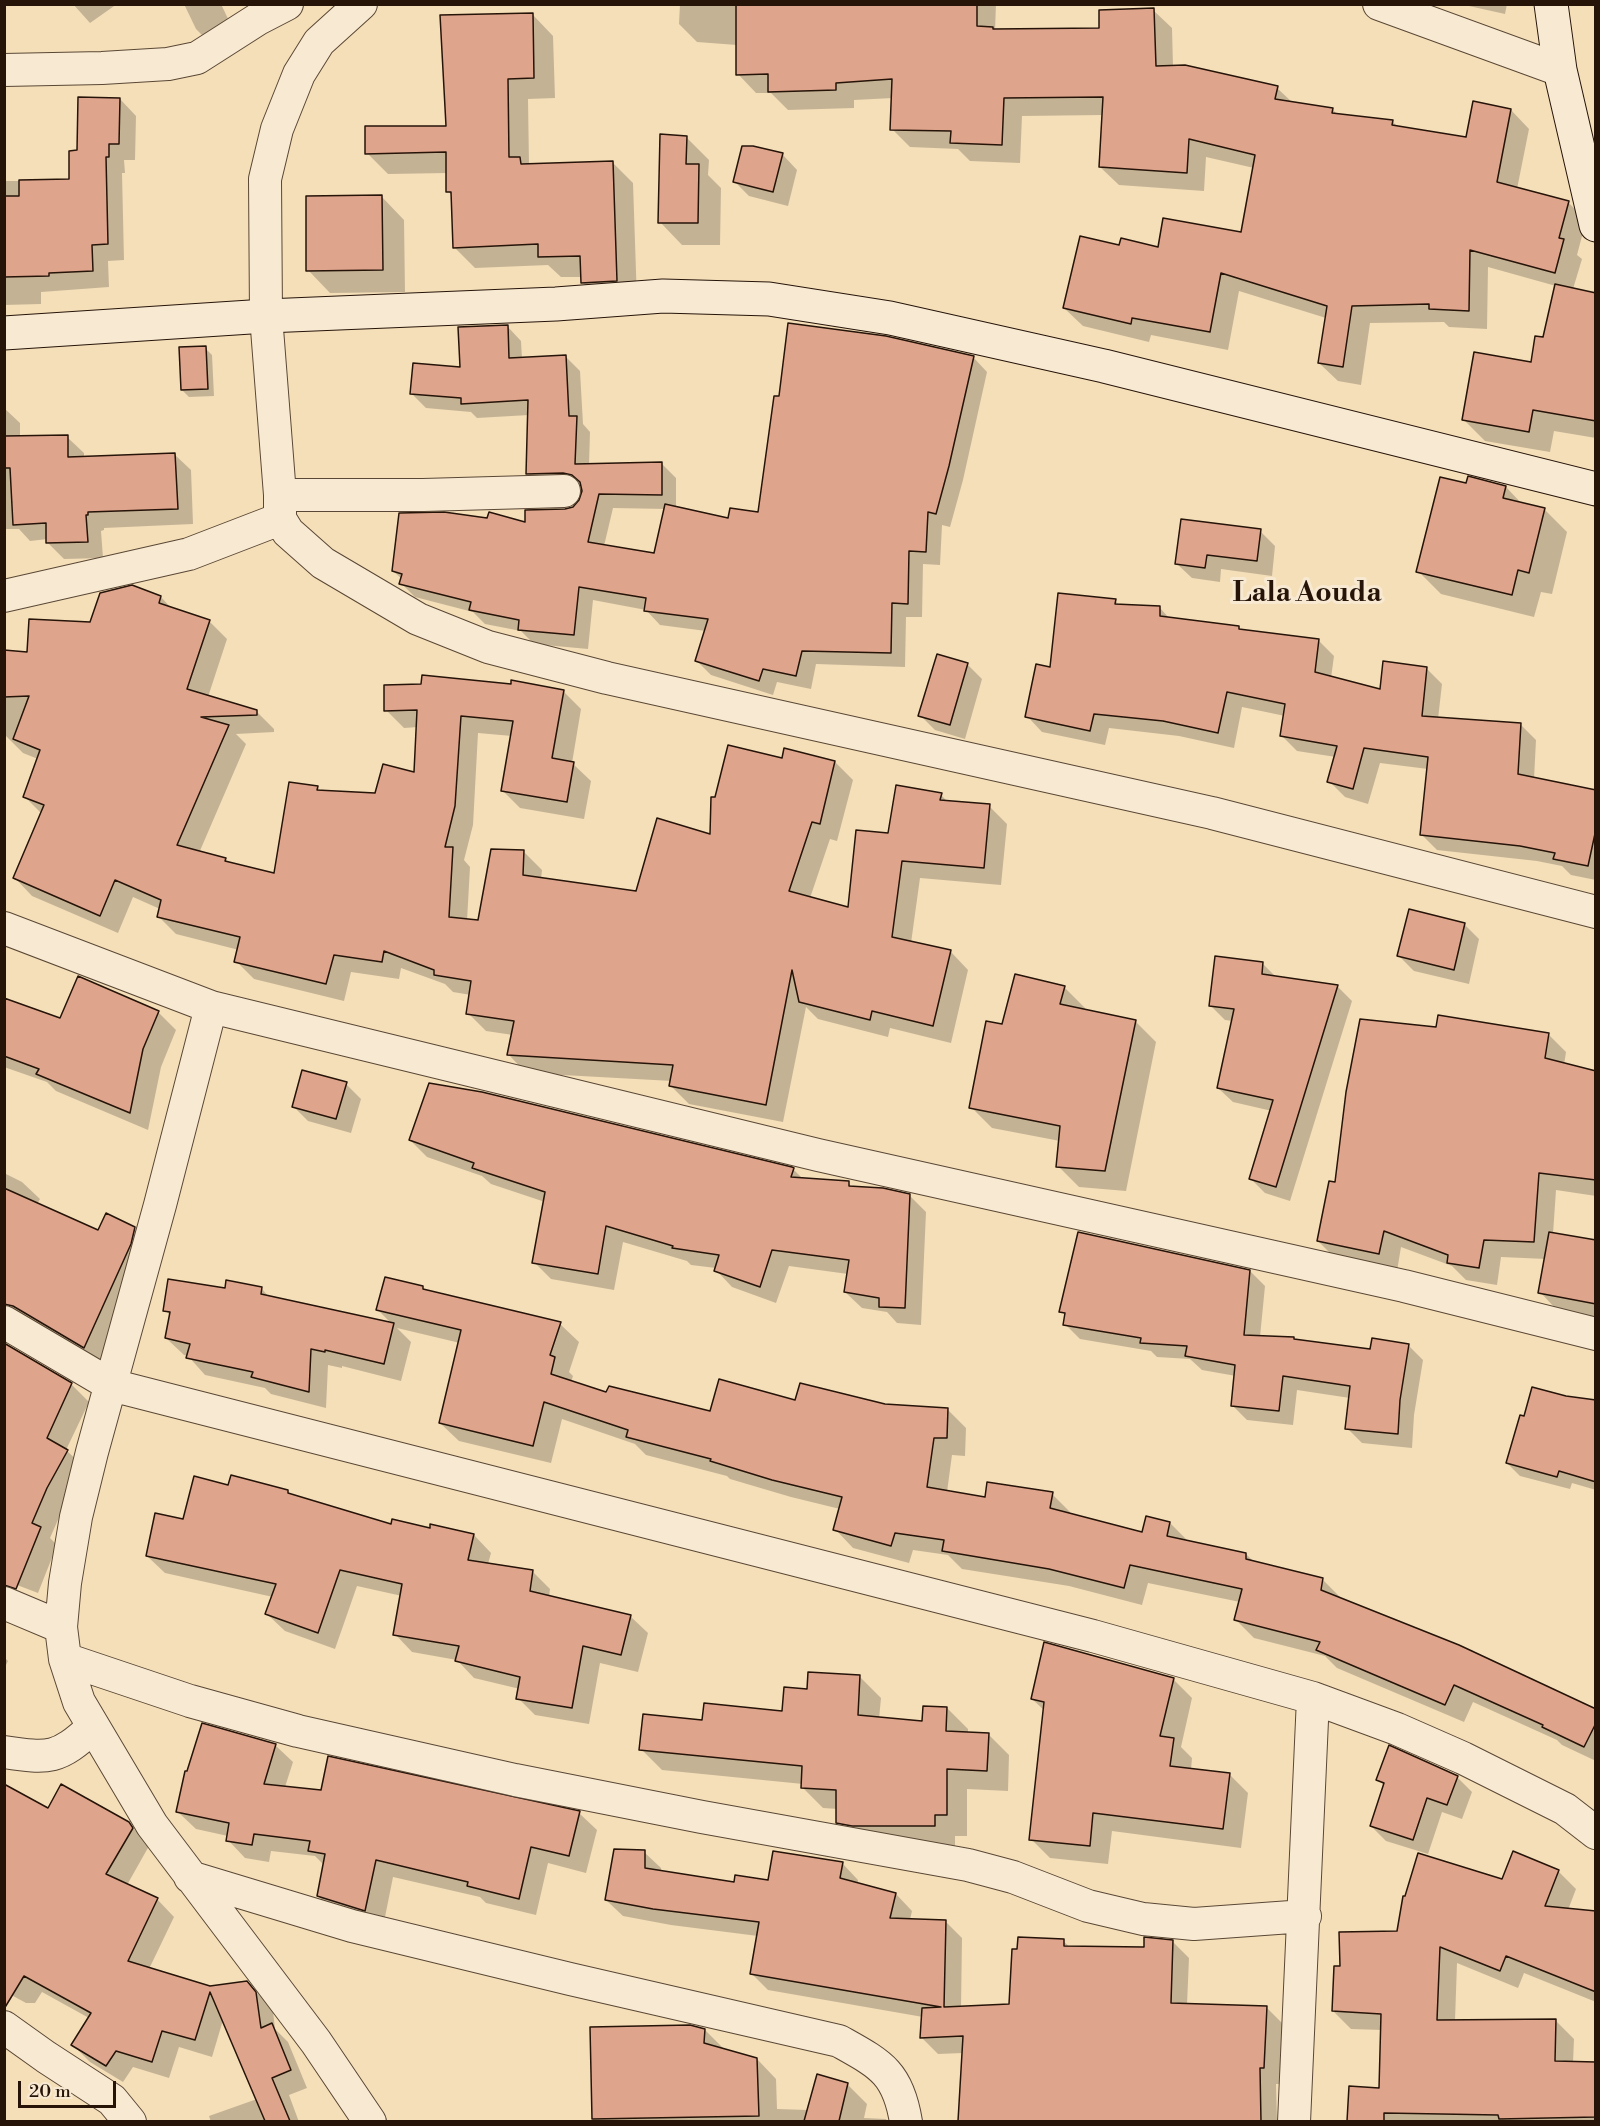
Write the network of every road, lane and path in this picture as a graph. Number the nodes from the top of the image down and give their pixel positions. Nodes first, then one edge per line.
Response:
1 (287, 4) edge
2 (362, 4) edge
3 (1379, 4) edge
4 (1551, 4) edge
5 (258, 12) edge
6 (4, 70) edge
7 (1560, 70) junction
8 (1596, 225) edge
9 (266, 316) junction
10 (4, 333) edge
11 (1596, 489) edge
12 (564, 491) dead end
13 (280, 507) junction
14 (4, 596) edge
15 (1596, 912) edge
16 (4, 928) edge
17 (211, 1007) junction
18 (4, 1322) edge
19 (1596, 1334) edge
20 (111, 1385) junction
21 (4, 1603) edge
22 (61, 1627) junction
23 (65, 1659) junction
24 (1313, 1698) junction
25 (92, 1728) junction
26 (4, 1752) edge
27 (1596, 1833) edge
28 (190, 1876) junction
29 (1305, 1916) junction
30 (4, 2027) edge
31 (130, 2121) edge
32 (370, 2121) edge
33 (906, 2121) edge
34 (1294, 2121) edge

1 - 5 street
2 - 9 street
3 - 7 street
4 - 7 main road
5 - 6 street
7 - 8 main road
9 - 10 main road
9 - 11 main road
9 - 13 street
12 - 13 street
13 - 14 street
13 - 15 street
16 - 17 street
17 - 19 street
17 - 20 street
18 - 20 street
20 - 22 street
20 - 24 street
21 - 22 street
22 - 23 street
23 - 25 street
23 - 29 street
24 - 27 street
24 - 29 street
25 - 26 street
25 - 28 street
28 - 32 street
28 - 33 street
29 - 34 street
30 - 31 street

